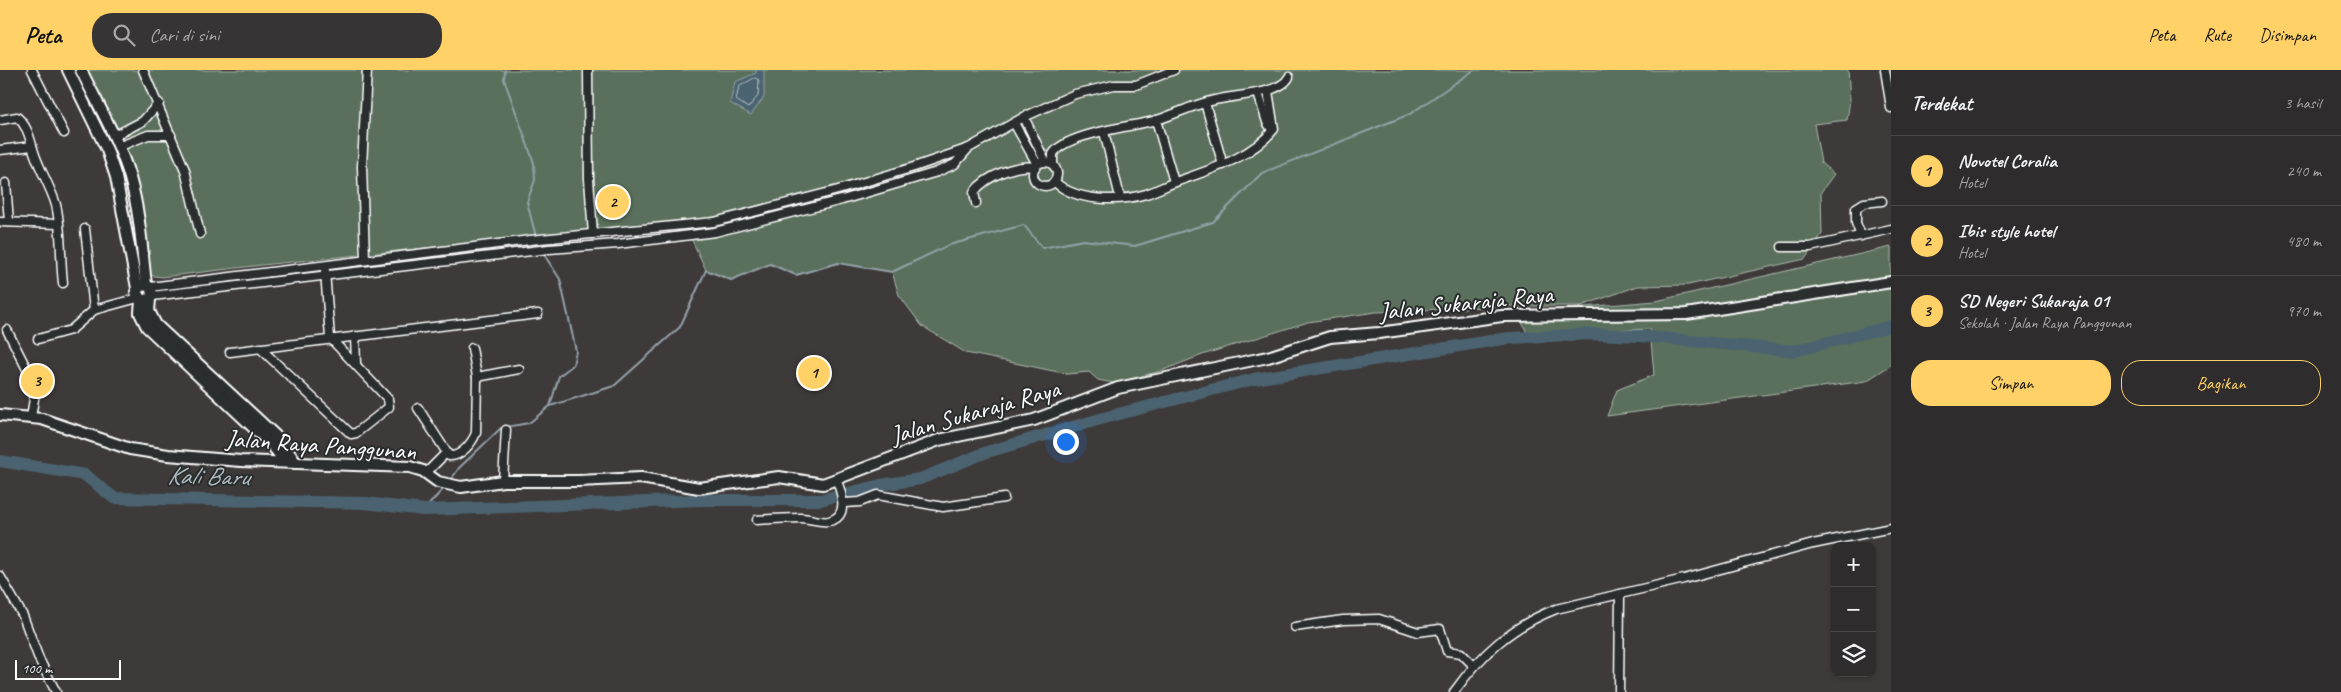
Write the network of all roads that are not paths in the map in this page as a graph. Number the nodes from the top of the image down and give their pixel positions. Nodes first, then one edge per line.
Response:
1 (32, 70) edge
2 (68, 70) edge
3 (81, 70) edge
4 (143, 70) edge
5 (367, 70) edge
6 (588, 70) edge
7 (1174, 70) edge
8 (1885, 70) edge
9 (1289, 77) dead end
10 (1268, 91) junction
11 (1258, 93) junction
12 (1205, 102) junction
13 (159, 103) junction
14 (1891, 108) edge
15 (148, 117) junction
16 (1024, 117) junction
17 (0, 120) edge
18 (1156, 120) junction
19 (1014, 123) junction
20 (1272, 130) junction
21 (1104, 132) junction
22 (64, 133) dead end
23 (154, 134) junction
24 (171, 135) junction
25 (114, 136) junction
26 (32, 146) junction
27 (118, 147) junction
28 (969, 148) junction
29 (0, 150) edge
30 (1043, 164) junction
31 (1223, 165) junction
32 (1054, 182) junction
33 (1174, 182) junction
34 (6, 183) dead end
35 (1120, 197) junction
36 (1882, 200) dead end
37 (976, 203) dead end
38 (0, 222) edge
39 (9, 222) junction
40 (714, 222) junction
41 (58, 224) junction
42 (86, 229) dead end
43 (1891, 229) edge
44 (629, 231) junction
45 (716, 232) junction
46 (200, 234) dead end
47 (593, 234) junction
48 (1861, 236) junction
49 (630, 242) junction
50 (1782, 247) dead end
51 (365, 259) junction
52 (324, 266) junction
53 (325, 275) junction
54 (1891, 282) edge
55 (63, 283) dead end
56 (145, 293) junction
57 (94, 310) junction
58 (538, 314) dead end
59 (7, 330) dead end
60 (355, 336) junction
61 (330, 338) junction
62 (38, 340) dead end
63 (260, 348) junction
64 (472, 348) dead end
65 (230, 352) dead end
66 (356, 364) junction
67 (519, 369) dead end
68 (205, 375) junction
69 (477, 377) junction
70 (418, 408) dead end
71 (0, 415) edge
72 (31, 417) junction
73 (506, 430) dead end
74 (446, 453) junction
75 (284, 462) junction
76 (296, 463) junction
77 (426, 473) junction
78 (641, 478) joint
79 (503, 481) junction
80 (838, 484) junction
81 (1004, 498) dead end
82 (843, 501) junction
83 (757, 520) dead end
84 (1891, 528) edge
85 (1839, 542) edge
86 (1831, 544) edge
87 (0, 576) edge
88 (1620, 594) junction
89 (1295, 627) dead end
90 (1474, 665) junction
91 (56, 692) edge
92 (1454, 692) edge
93 (1619, 692) edge

1 - 22 street
2 - 56 street
3 - 25 street
4 - 13 street
5 - 51 street
6 - 47 street
7 - 16 street
8 - 14 street
9 - 10 street
10 - 11 street
10 - 20 street
11 - 12 street
11 - 20 street
12 - 18 street
12 - 31 street
13 - 15 street
13 - 24 street
15 - 23 street
15 - 25 street
16 - 19 street
16 - 30 street
17 - 26 street
18 - 21 street
18 - 33 street
19 - 28 street
19 - 30 street
20 - 31 street
21 - 30 street
21 - 35 street
23 - 24 street
23 - 27 street
24 - 46 street
25 - 27 street
26 - 29 street
26 - 41 street
27 - 56 street
28 - 40 street
28 - 45 street
30 - 32 street
30 - 32 street
30 - 37 street
31 - 33 street
32 - 35 street
33 - 35 street
34 - 39 street
36 - 48 street
38 - 39 street
39 - 41 street
40 - 44 street
40 - 45 street
41 - 55 street
42 - 57 street
43 - 48 street
44 - 47 street
44 - 49 street
45 - 49 street
47 - 51 street
48 - 50 street
49 - 53 street
51 - 52 street
52 - 53 street
52 - 56 street
53 - 56 street
53 - 61 street
54 - 80 street, Jalan Sukaraja Raya
56 - 57 street
56 - 68 street
57 - 62 street
58 - 60 street
59 - 72 street
60 - 61 street
60 - 66 street
61 - 63 street
61 - 66 street
63 - 65 street
63 - 66 street
64 - 69 street
67 - 69 street
68 - 75 street
68 - 76 street
69 - 74 street
70 - 74 street
71 - 72 street, Jalan Raya Panggunan
72 - 75 street, Jalan Raya Panggunan
73 - 79 street
74 - 77 street
75 - 76 street, Jalan Raya Panggunan
76 - 77 street, Jalan Raya Panggunan
77 - 79 street, Jalan Raya Panggunan
78 - 79 street, Jalan Raya Panggunan
78 - 80 street, Jalan Sukaraja Raya
80 - 82 street
81 - 82 street
82 - 83 street
84 - 85 street
86 - 88 street
87 - 91 street
88 - 90 street
88 - 93 street
89 - 90 street
90 - 92 street

